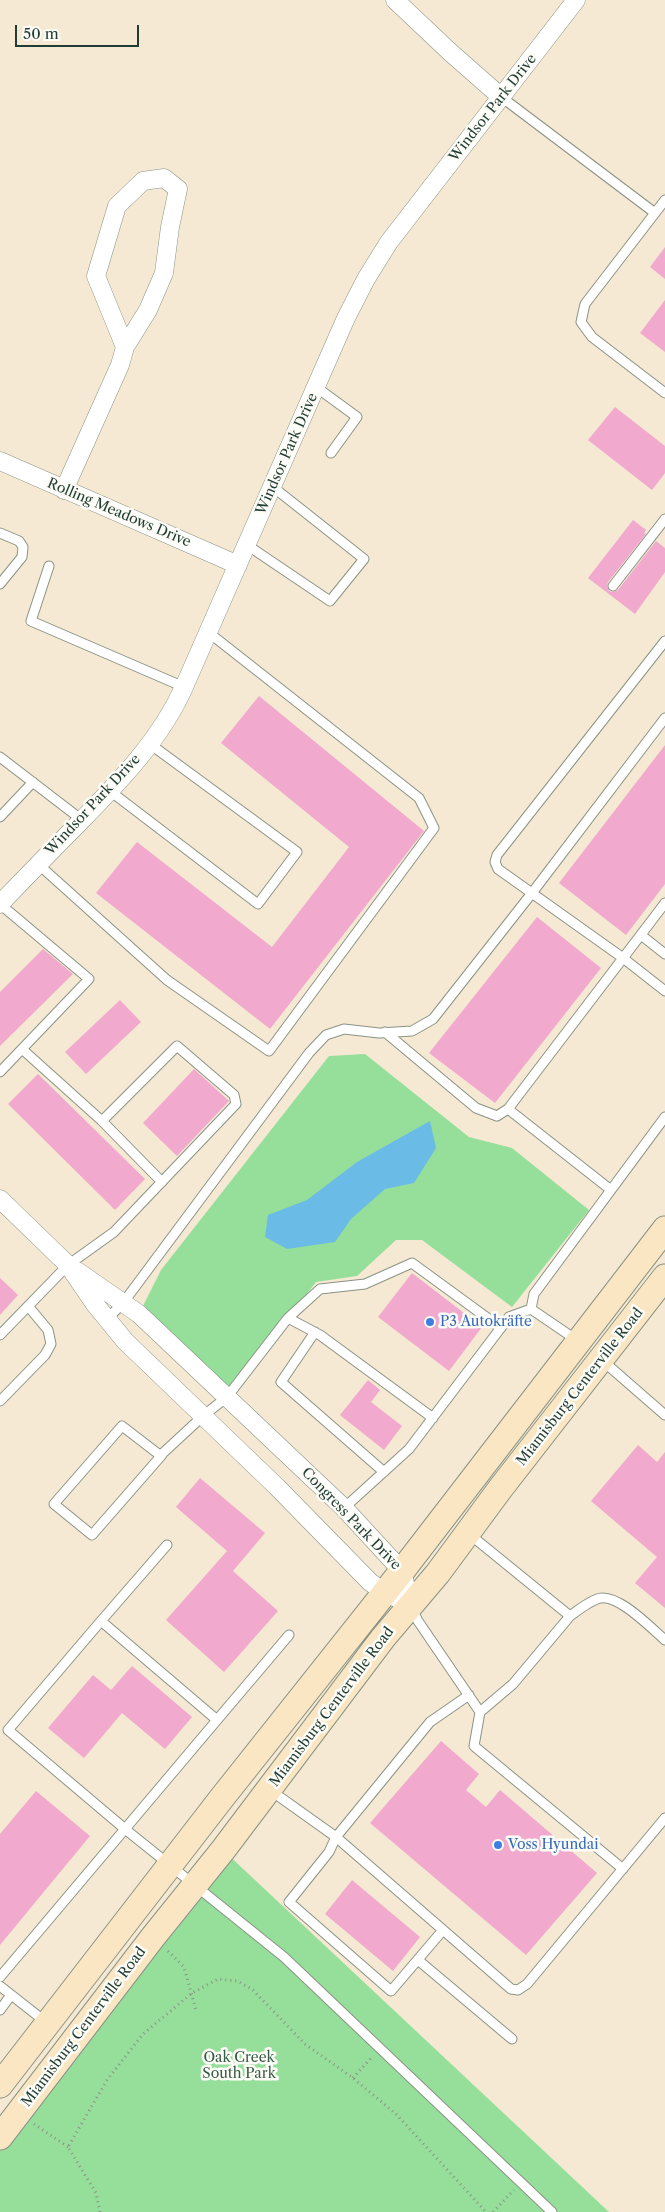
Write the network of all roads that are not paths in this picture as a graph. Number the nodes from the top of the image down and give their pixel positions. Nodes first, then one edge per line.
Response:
1 (395, 0) edge
2 (576, 0) edge
3 (500, 96) junction
4 (665, 200) edge
5 (656, 213) junction
6 (126, 347) junction
7 (316, 387) junction
8 (665, 393) edge
9 (331, 453) dead end
10 (0, 461) edge
11 (272, 487) junction
12 (64, 490) junction
13 (665, 519) edge
14 (0, 533) edge
15 (247, 545) junction
16 (238, 565) junction
17 (49, 566) dead end
18 (0, 584) edge
19 (613, 586) dead end
20 (208, 632) junction
21 (665, 641) edge
22 (184, 687) junction
23 (665, 718) edge
24 (150, 744) junction
25 (0, 757) edge
26 (33, 782) junction
27 (110, 791) junction
28 (0, 817) edge
29 (82, 820) junction
30 (38, 864) junction
31 (532, 893) junction
32 (665, 903) edge
33 (0, 904) edge
34 (641, 934) junction
35 (665, 954) edge
36 (623, 958) junction
37 (665, 991) edge
38 (385, 1032) junction
39 (22, 1049) junction
40 (0, 1072) edge
41 (508, 1110) junction
42 (665, 1117) edge
43 (102, 1121) junction
44 (162, 1182) junction
45 (611, 1190) junction
46 (0, 1199) edge
47 (665, 1228) edge
48 (68, 1266) junction
49 (665, 1277) edge
50 (123, 1303) junction
51 (28, 1306) junction
52 (531, 1309) junction
53 (288, 1318) junction
54 (107, 1319) junction
55 (501, 1328) junction
56 (315, 1332) junction
57 (0, 1335) edge
58 (578, 1341) junction
59 (600, 1359) junction
60 (227, 1396) junction
61 (0, 1401) edge
62 (665, 1415) edge
63 (203, 1416) junction
64 (433, 1418) junction
65 (161, 1456) junction
66 (384, 1472) junction
67 (344, 1508) junction
68 (468, 1533) junction
69 (167, 1544) dead end
70 (402, 1571) junction
71 (384, 1592) junction
72 (410, 1604) junction
73 (570, 1616) junction
74 (101, 1621) junction
75 (289, 1635) dead end
76 (665, 1640) edge
77 (470, 1695) junction
78 (480, 1712) junction
79 (217, 1720) junction
80 (269, 1790) junction
81 (665, 1818) edge
82 (125, 1829) junction
83 (336, 1837) junction
84 (170, 1864) junction
85 (623, 1869) junction
86 (195, 1884) junction
87 (443, 1930) junction
88 (418, 1960) junction
89 (0, 1977) edge
90 (0, 1986) edge
91 (11, 1995) junction
92 (0, 2010) edge
93 (48, 2023) junction
94 (512, 2039) dead end
95 (72, 2042) junction
96 (0, 2085) edge
97 (0, 2137) edge
98 (552, 2212) edge

1 - 3 street
2 - 3 street, Windsor Park Drive
3 - 5 lane
3 - 7 street, Windsor Park Drive
4 - 5 lane
5 - 8 lane
6 - 6 street
6 - 12 street
7 - 9 lane
7 - 11 street, Windsor Park Drive
10 - 12 street, Rolling Meadows Drive
11 - 15 street, Windsor Park Drive
11 - 15 lane
12 - 16 street, Rolling Meadows Drive
13 - 19 lane
14 - 18 lane
15 - 16 street, Windsor Park Drive
16 - 20 street, Windsor Park Drive
17 - 22 lane
20 - 22 street, Windsor Park Drive
20 - 30 lane
21 - 31 lane
22 - 24 street, Windsor Park Drive
23 - 31 lane
24 - 27 street, Windsor Park Drive
24 - 27 lane
25 - 26 lane
26 - 28 lane
26 - 29 lane
27 - 29 street, Windsor Park Drive
29 - 30 street, Windsor Park Drive
30 - 33 street, Windsor Park Drive
31 - 36 lane
31 - 38 lane
32 - 34 lane
33 - 39 lane
34 - 35 lane
34 - 36 lane
36 - 37 lane
36 - 41 lane
38 - 41 lane
38 - 50 lane
39 - 40 lane
39 - 43 lane
41 - 45 lane
42 - 45 lane
43 - 44 lane
43 - 44 lane
44 - 48 lane
45 - 52 lane
46 - 48 street, Congress Park Drive
47 - 58 main road, Miamisburg Centerville Road
48 - 50 street, Congress Park Drive
48 - 51 lane
48 - 54 street, Congress Park Drive
49 - 59 main road, Miamisburg Centerville Road
50 - 54 lane
50 - 60 street, Congress Park Drive
51 - 57 lane
51 - 61 lane
52 - 55 lane
52 - 58 lane
53 - 55 lane
53 - 56 lane
53 - 60 lane
54 - 63 street, Congress Park Drive
55 - 64 lane
56 - 64 lane
56 - 66 lane
58 - 59 main road
58 - 70 main road, Miamisburg Centerville Road
59 - 62 lane
59 - 68 main road, Miamisburg Centerville Road
60 - 63 lane
60 - 67 street, Congress Park Drive
63 - 65 lane
63 - 71 street, Congress Park Drive
64 - 66 lane
65 - 65 lane
66 - 67 lane
67 - 70 street, Congress Park Drive
68 - 72 main road, Miamisburg Centerville Road
68 - 73 lane
69 - 74 lane
70 - 71 main road, Miamisburg Centerville Road
70 - 72 street, Congress Park Drive
71 - 72 street, Congress Park Drive
71 - 84 main road, Miamisburg Centerville Road
72 - 77 lane
72 - 80 main road, Miamisburg Centerville Road
73 - 76 lane
73 - 78 lane
74 - 79 lane
74 - 82 lane
75 - 79 lane
77 - 78 lane
77 - 83 lane
78 - 85 lane
79 - 82 lane
80 - 83 lane
80 - 86 main road, Miamisburg Centerville Road
81 - 85 lane
82 - 84 lane
82 - 89 lane
83 - 87 lane
83 - 88 lane
84 - 86 lane
84 - 93 main road, Miamisburg Centerville Road
85 - 87 lane
86 - 95 main road, Miamisburg Centerville Road
86 - 98 lane
87 - 88 lane
88 - 94 lane
90 - 91 lane
91 - 92 lane
91 - 93 lane
93 - 95 main road
93 - 96 main road, Miamisburg Centerville Road
95 - 97 main road, Miamisburg Centerville Road

